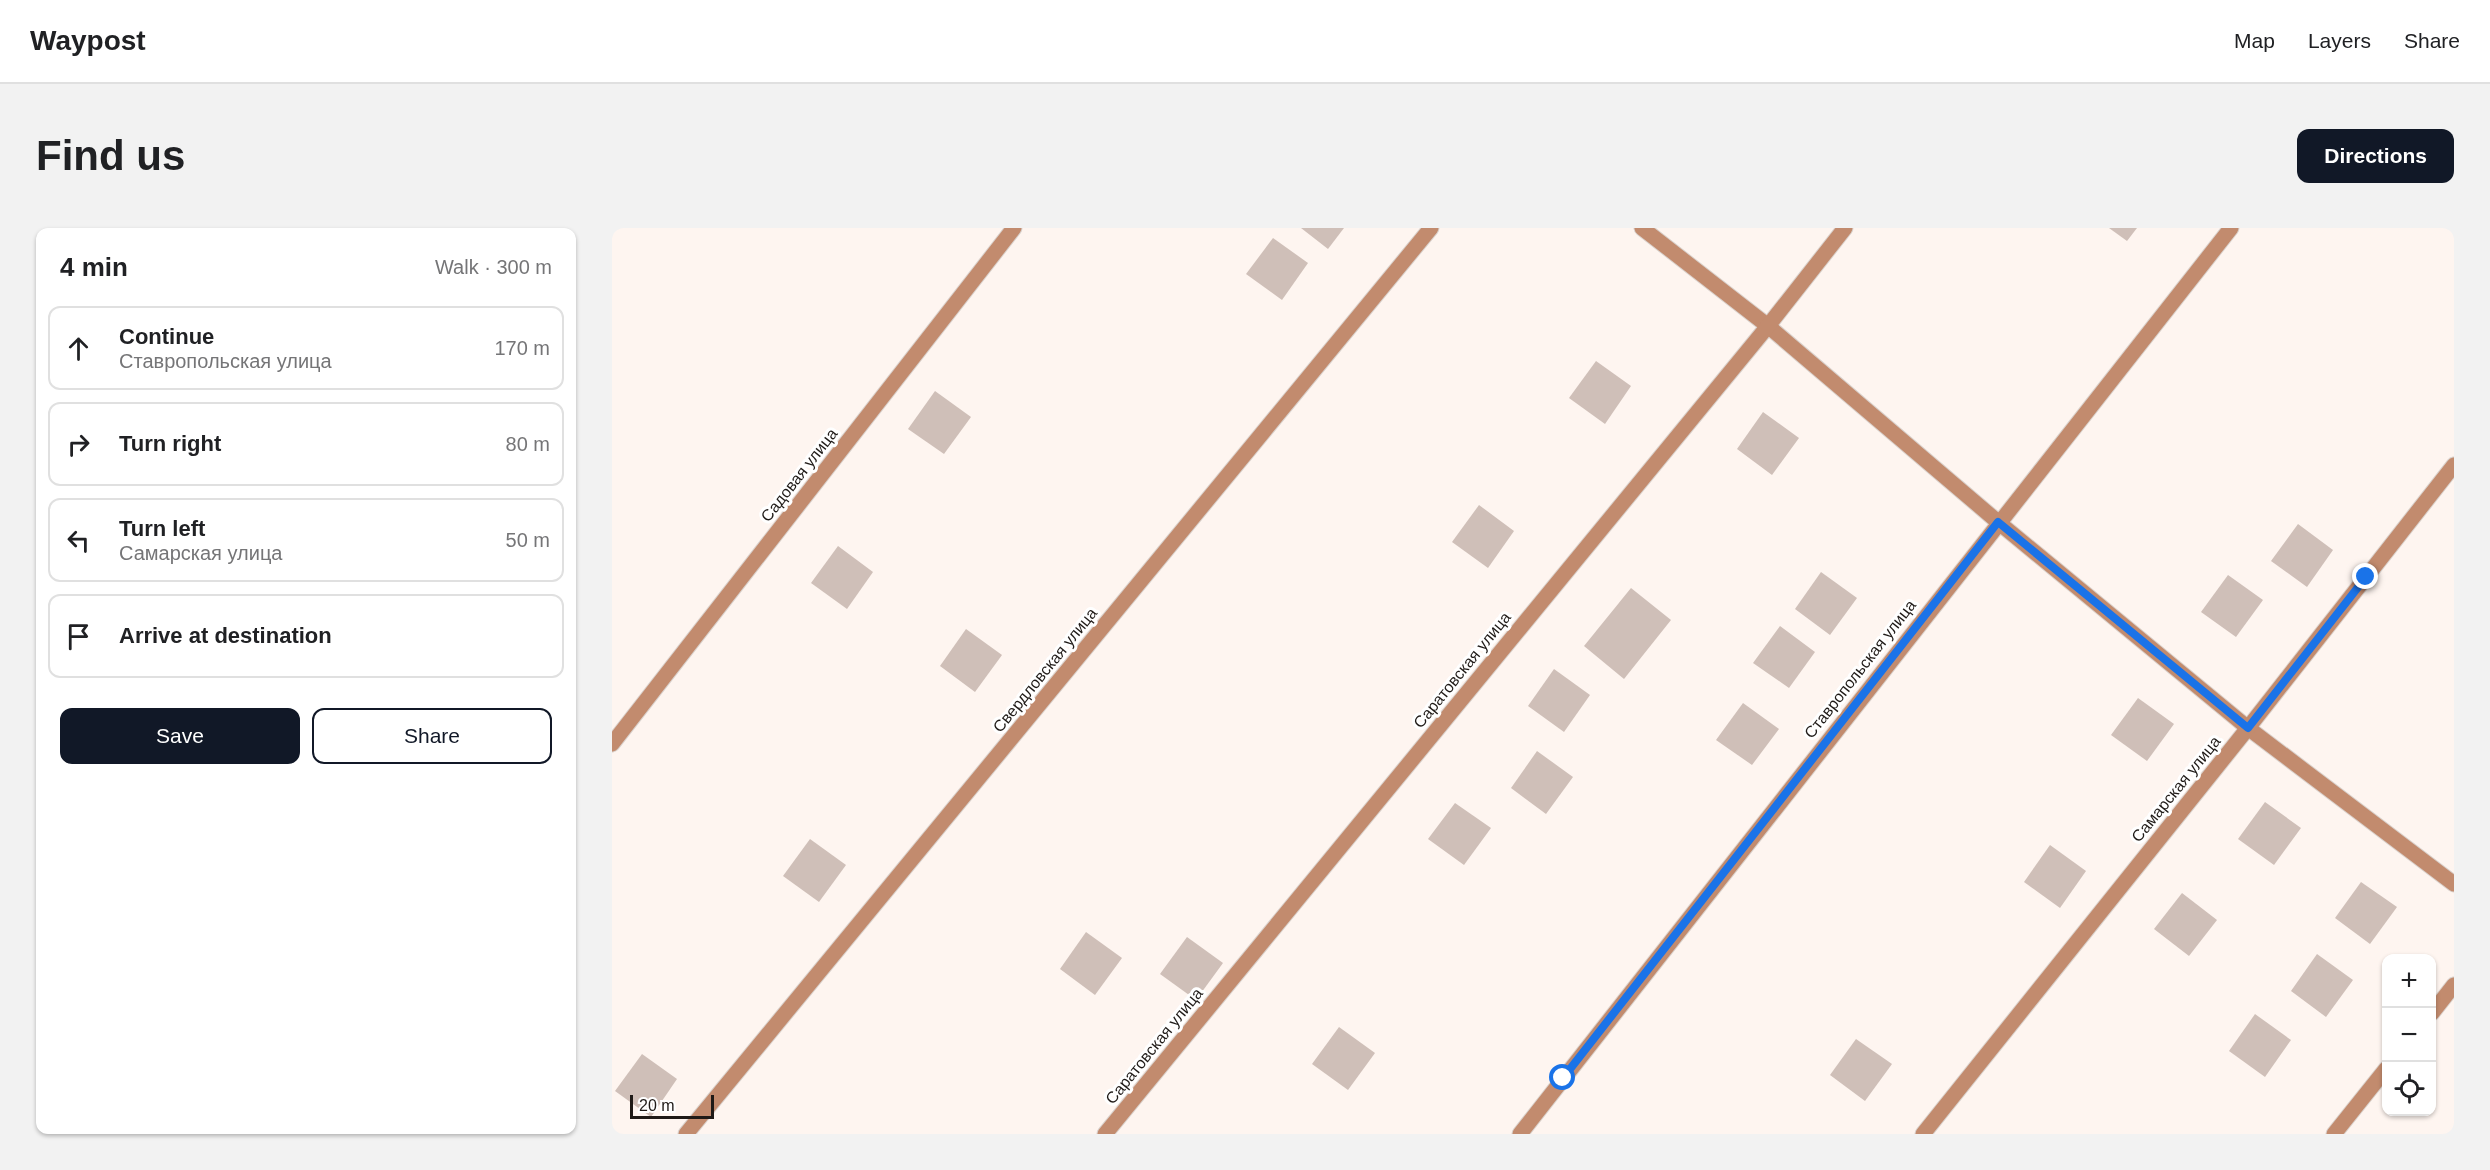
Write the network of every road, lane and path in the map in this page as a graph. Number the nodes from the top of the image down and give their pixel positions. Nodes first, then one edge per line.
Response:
1 (1014, 228) edge
2 (1431, 228) edge
3 (1642, 228) edge
4 (1845, 228) edge
5 (2231, 228) edge
6 (1768, 326) junction
7 (2454, 465) edge
8 (1998, 522) junction
9 (2248, 728) junction
10 (612, 744) edge
11 (2454, 884) edge
12 (2454, 985) edge
13 (2436, 1008) edge
14 (2382, 1074) edge
15 (686, 1134) edge
16 (1105, 1134) edge
17 (1520, 1134) edge
18 (1923, 1134) edge
19 (2334, 1134) edge

1 - 10 street, Садовая улица
2 - 15 street, Свердловская улица
3 - 6 street
4 - 6 street, Саратовская улица
5 - 8 street, Ставропольская улица
6 - 8 street
6 - 16 street, Саратовская улица
7 - 9 street, Самарская улица
8 - 9 street
8 - 17 street, Ставропольская улица
9 - 11 street
9 - 18 street, Самарская улица
12 - 13 street
14 - 19 street

